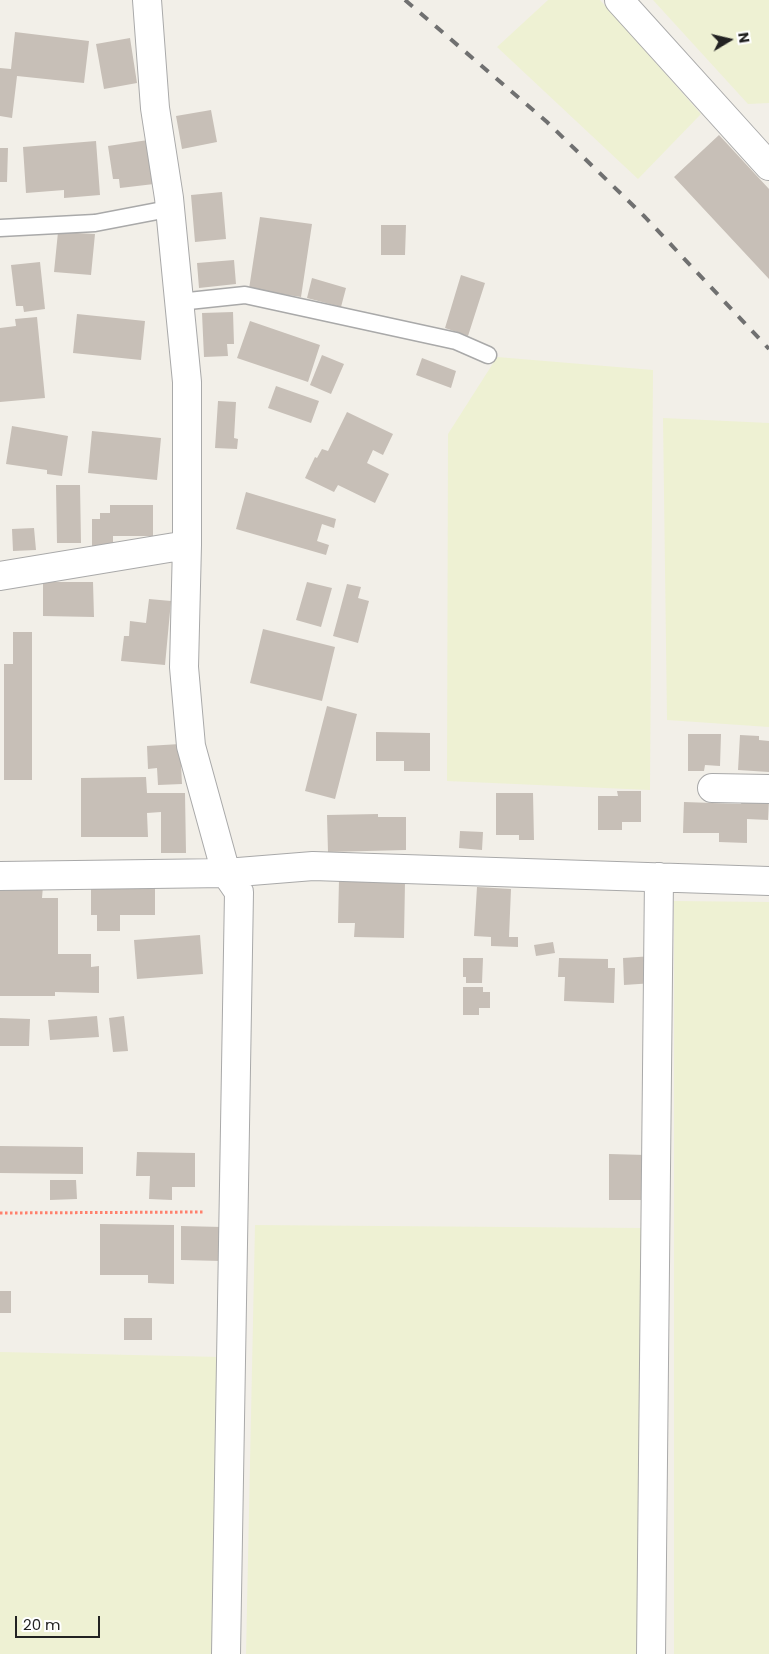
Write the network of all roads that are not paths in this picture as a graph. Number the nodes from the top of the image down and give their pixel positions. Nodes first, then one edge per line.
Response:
1 (147, 0) edge
2 (619, 0) edge
3 (769, 166) edge
4 (168, 209) junction
5 (0, 228) edge
6 (179, 302) junction
7 (488, 355) dead end
8 (188, 545) junction
9 (0, 576) edge
10 (712, 788) dead end
11 (769, 790) edge
12 (226, 873) junction
13 (0, 876) edge
14 (659, 877) junction
15 (769, 882) edge
16 (226, 1654) edge
17 (651, 1654) edge

1 - 4 street
2 - 3 street
4 - 5 lane
4 - 6 street
6 - 7 lane
6 - 8 street
8 - 9 street
8 - 12 street
10 - 11 street
12 - 13 street
12 - 14 street
12 - 16 street
14 - 15 street
14 - 17 street

